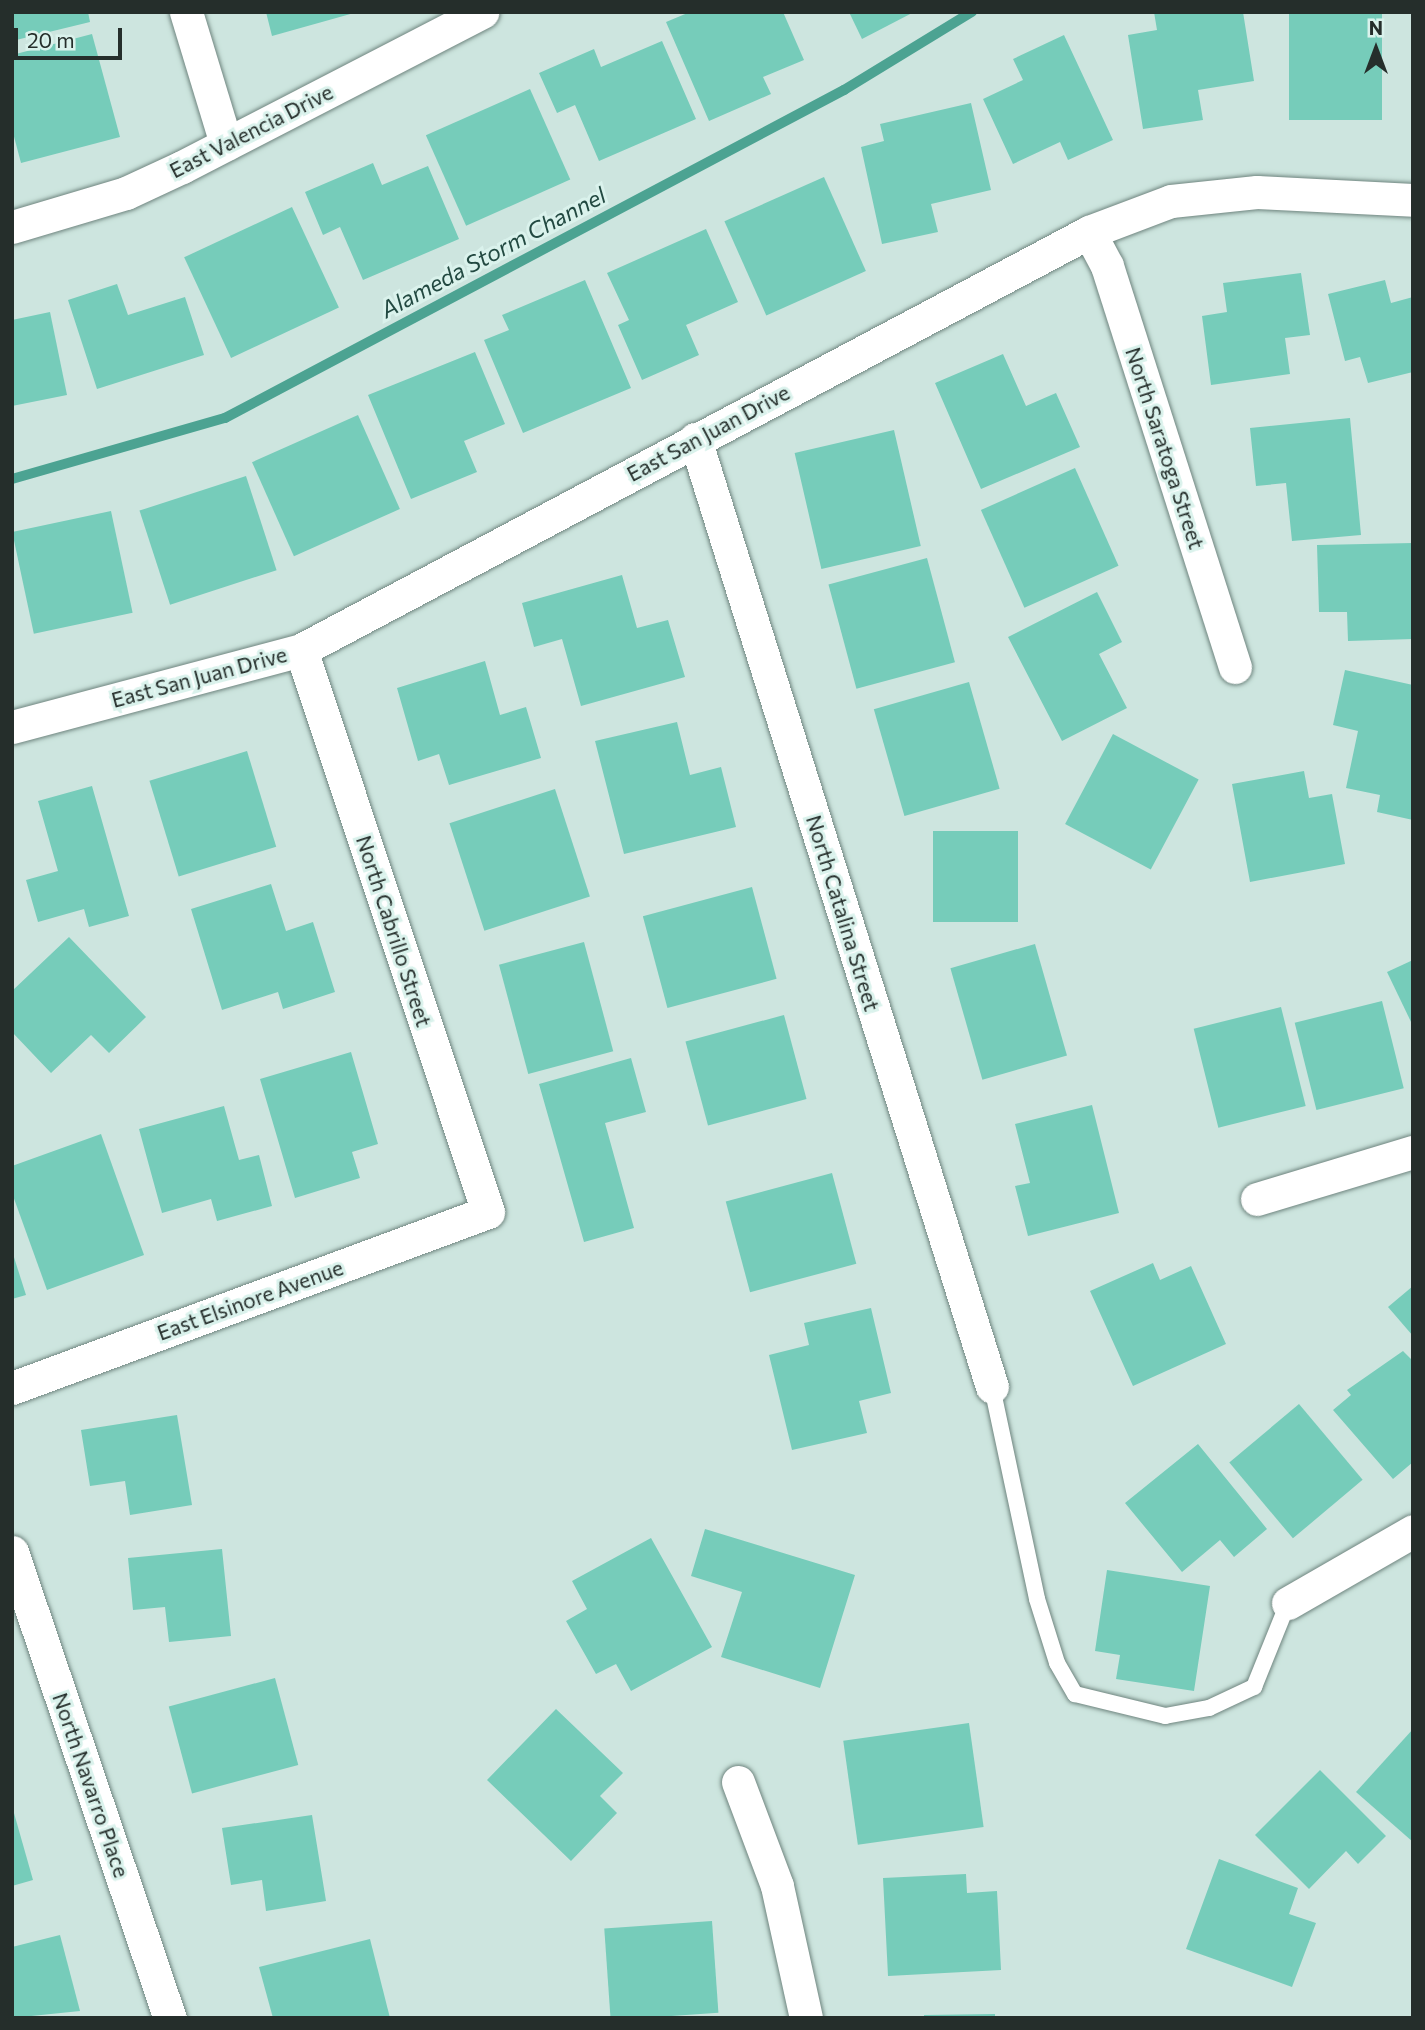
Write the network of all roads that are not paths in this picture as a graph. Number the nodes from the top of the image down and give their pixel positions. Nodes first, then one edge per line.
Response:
1 (186, 12) edge
2 (482, 12) edge
3 (226, 145) junction
4 (1413, 200) edge
5 (12, 227) edge
6 (1089, 232) junction
7 (695, 439) junction
8 (301, 650) junction
9 (1235, 667) dead end
10 (12, 727) edge
11 (1413, 1152) edge
12 (1257, 1199) dead end
13 (488, 1212) joint
14 (992, 1387) joint
15 (12, 1388) edge
16 (1413, 1531) edge
17 (12, 1552) edge
18 (1288, 1603) joint
19 (738, 1782) dead end
20 (170, 2018) edge
21 (806, 2018) edge

1 - 3 street
2 - 3 street, East Valencia Drive
3 - 5 street, East Valencia Drive
4 - 6 street, East San Juan Drive
6 - 7 street, East San Juan Drive
6 - 9 street, North Saratoga Street
7 - 8 street, East San Juan Drive
7 - 14 street, North Catalina Street
8 - 10 street, East San Juan Drive
8 - 13 street, North Cabrillo Street
11 - 12 street
13 - 15 street, East Elsinore Avenue
14 - 18 lane
16 - 18 street
17 - 20 street, North Navarro Place
19 - 21 street

